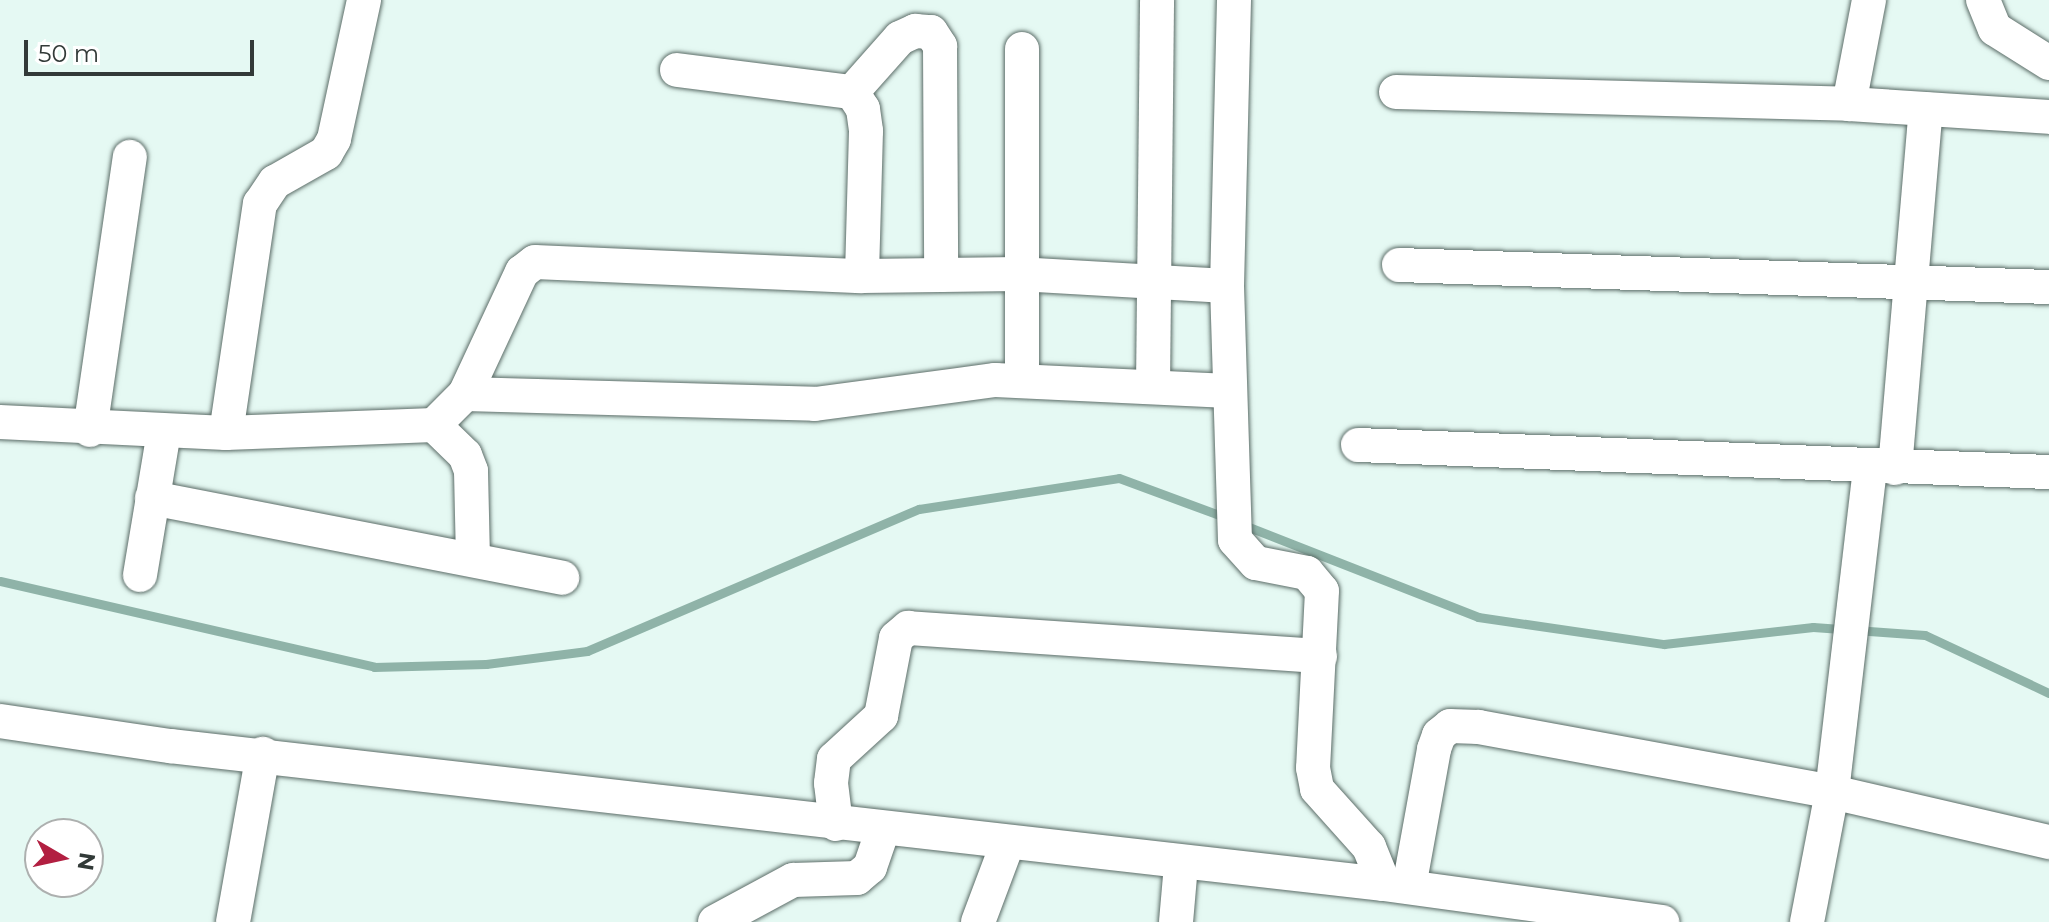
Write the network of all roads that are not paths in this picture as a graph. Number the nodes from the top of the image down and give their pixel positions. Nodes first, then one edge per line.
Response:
1 (364, 0) edge
2 (1157, 0) edge
3 (1234, 0) edge
4 (1869, 0) edge
5 (1983, 0) edge
6 (1022, 49) dead end
7 (2049, 63) edge
8 (677, 70) dead end
9 (852, 92) junction
10 (1396, 92) dead end
11 (1849, 104) junction
12 (1926, 109) junction
13 (2049, 117) edge
14 (130, 157) dead end
15 (1399, 265) dead end
16 (1019, 274) junction
17 (941, 275) junction
18 (862, 276) junction
19 (1911, 280) junction
20 (1157, 281) junction
21 (1227, 286) junction
22 (2049, 287) edge
23 (1022, 381) junction
24 (1153, 387) junction
25 (1229, 391) junction
26 (465, 394) junction
27 (0, 422) edge
28 (434, 425) junction
29 (90, 430) junction
30 (164, 432) junction
31 (226, 433) junction
32 (1358, 445) dead end
33 (1882, 467) junction
34 (2049, 472) edge
35 (152, 498) junction
36 (473, 559) junction
37 (140, 575) dead end
38 (562, 578) dead end
39 (1320, 656) junction
40 (0, 721) edge
41 (263, 754) junction
42 (1832, 792) junction
43 (836, 824) junction
44 (883, 830) junction
45 (2049, 842) edge
46 (1007, 845) junction
47 (1181, 865) junction
48 (1397, 886) junction
49 (1549, 914) edge
50 (233, 922) edge
51 (715, 922) edge
52 (978, 922) edge
53 (1176, 922) edge
54 (1662, 922) edge
55 (1807, 922) edge

1 - 31 street
2 - 20 street
3 - 21 street
4 - 11 street
5 - 7 street
6 - 16 street
8 - 9 street
9 - 17 street
9 - 18 street
10 - 11 street
11 - 12 street
12 - 13 street
12 - 19 street
14 - 29 street
15 - 19 street
16 - 17 street
16 - 20 street
16 - 23 street
17 - 18 street
18 - 26 street
19 - 22 street
19 - 33 street
20 - 21 street
20 - 24 street
21 - 25 street
23 - 24 street
23 - 26 street
24 - 25 street
25 - 39 street
26 - 28 street
27 - 29 street
28 - 31 street
28 - 36 street
29 - 30 street
30 - 31 street
30 - 35 street
32 - 33 street
33 - 34 street
33 - 42 street
35 - 36 street
35 - 37 street
36 - 38 street
39 - 43 street
39 - 48 street
40 - 41 street
41 - 43 street
41 - 50 street
42 - 45 street
42 - 48 street
42 - 55 street
43 - 44 street
44 - 46 street
44 - 51 street
46 - 47 street
46 - 52 street
47 - 48 street
47 - 53 street
48 - 49 street
49 - 54 street

